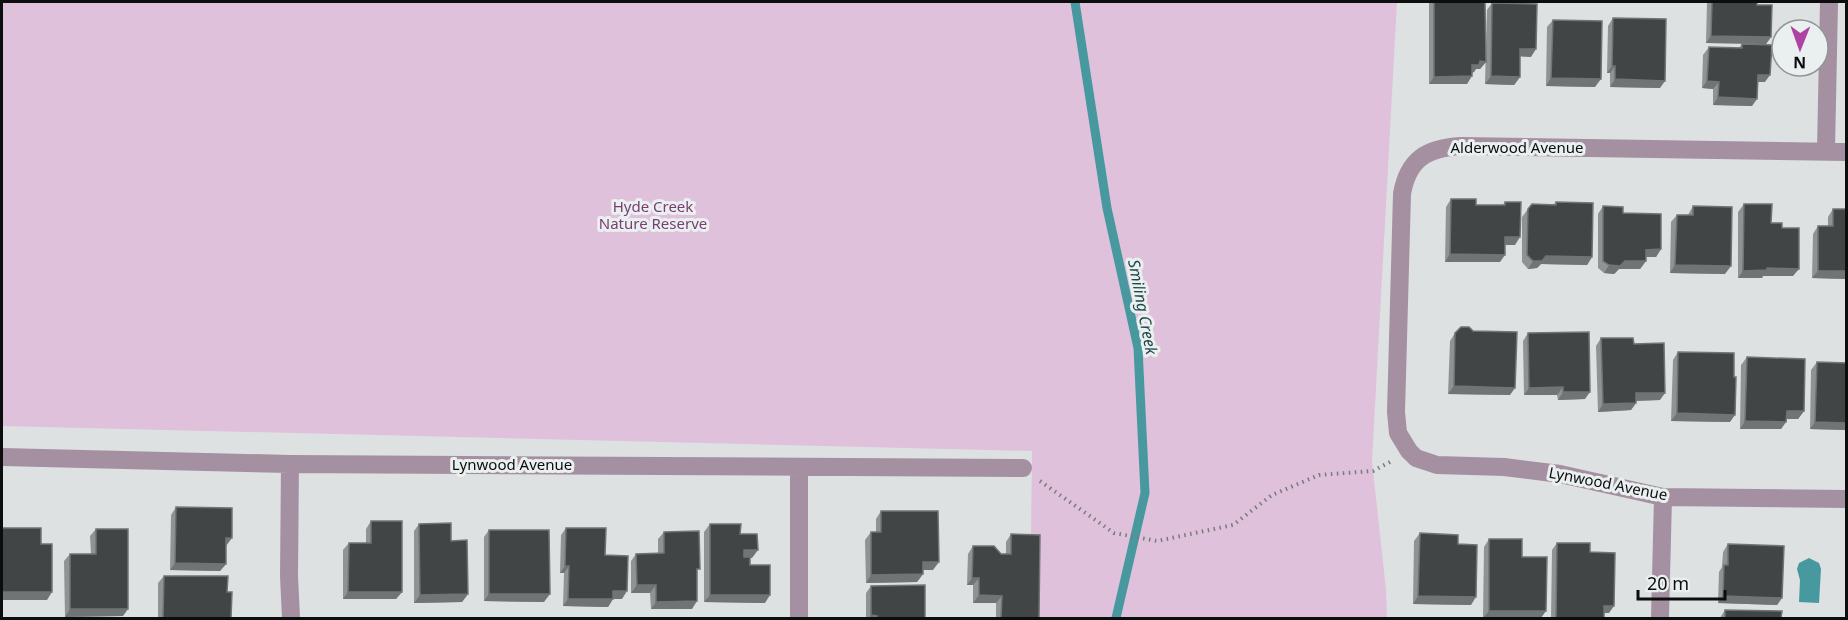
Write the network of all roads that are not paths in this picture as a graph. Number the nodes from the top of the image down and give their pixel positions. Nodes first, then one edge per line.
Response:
1 (1829, 2) edge
2 (1826, 151) junction
3 (1846, 152) edge
4 (1408, 451) joint
5 (2, 458) edge
6 (290, 464) junction
7 (799, 467) junction
8 (1023, 468) road end
9 (1663, 497) junction
10 (1846, 499) edge
11 (291, 618) edge
12 (799, 618) edge
13 (1660, 618) edge

1 - 2 street
2 - 3 street, Alderwood Avenue
2 - 4 street, Alderwood Avenue
4 - 9 street, Lynwood Avenue
5 - 6 street, Lynwood Avenue
6 - 7 street, Lynwood Avenue
6 - 11 street
7 - 8 street, Lynwood Avenue
7 - 12 street
9 - 10 street, Lynwood Avenue
9 - 13 street

